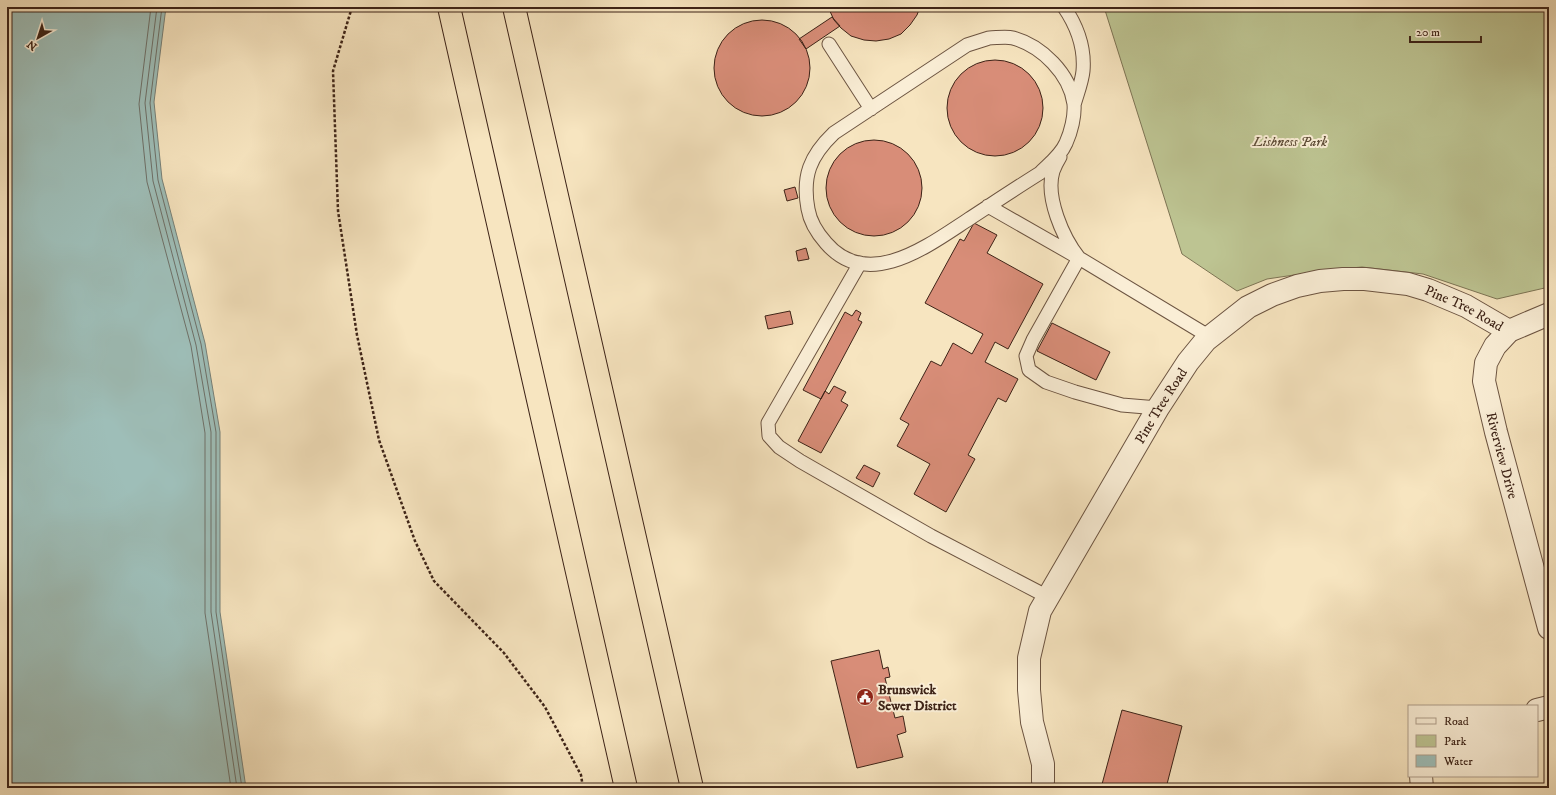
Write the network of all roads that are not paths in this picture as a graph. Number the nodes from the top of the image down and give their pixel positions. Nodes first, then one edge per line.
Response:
1 (449, 7) edge
2 (514, 7) edge
3 (1064, 7) edge
4 (829, 44) dead end
5 (1074, 105) junction
6 (871, 109) junction
7 (1066, 144) junction
8 (988, 206) junction
9 (1079, 258) junction
10 (860, 263) junction
11 (1549, 314) edge
12 (1509, 331) junction
13 (1210, 337) junction
14 (1158, 408) junction
15 (1048, 597) junction
16 (1549, 628) edge
17 (1549, 707) edge
18 (1538, 710) edge
19 (1422, 777) edge
20 (1043, 781) dead end
21 (626, 788) edge
22 (692, 788) edge
23 (1422, 788) edge

1 - 21 highway
2 - 22 highway
3 - 5 lane
4 - 6 lane
5 - 6 lane
5 - 7 lane
6 - 10 lane
7 - 8 lane
7 - 9 lane
8 - 9 lane
8 - 10 lane
9 - 13 lane
9 - 14 lane
10 - 15 lane
11 - 12 street, Riverview Drive
12 - 13 street, Pine Tree Road
12 - 16 street, Riverview Drive
13 - 14 street, Pine Tree Road
14 - 15 street, Pine Tree Road
15 - 20 street, Pine Tree Road
17 - 18 street
19 - 23 street

